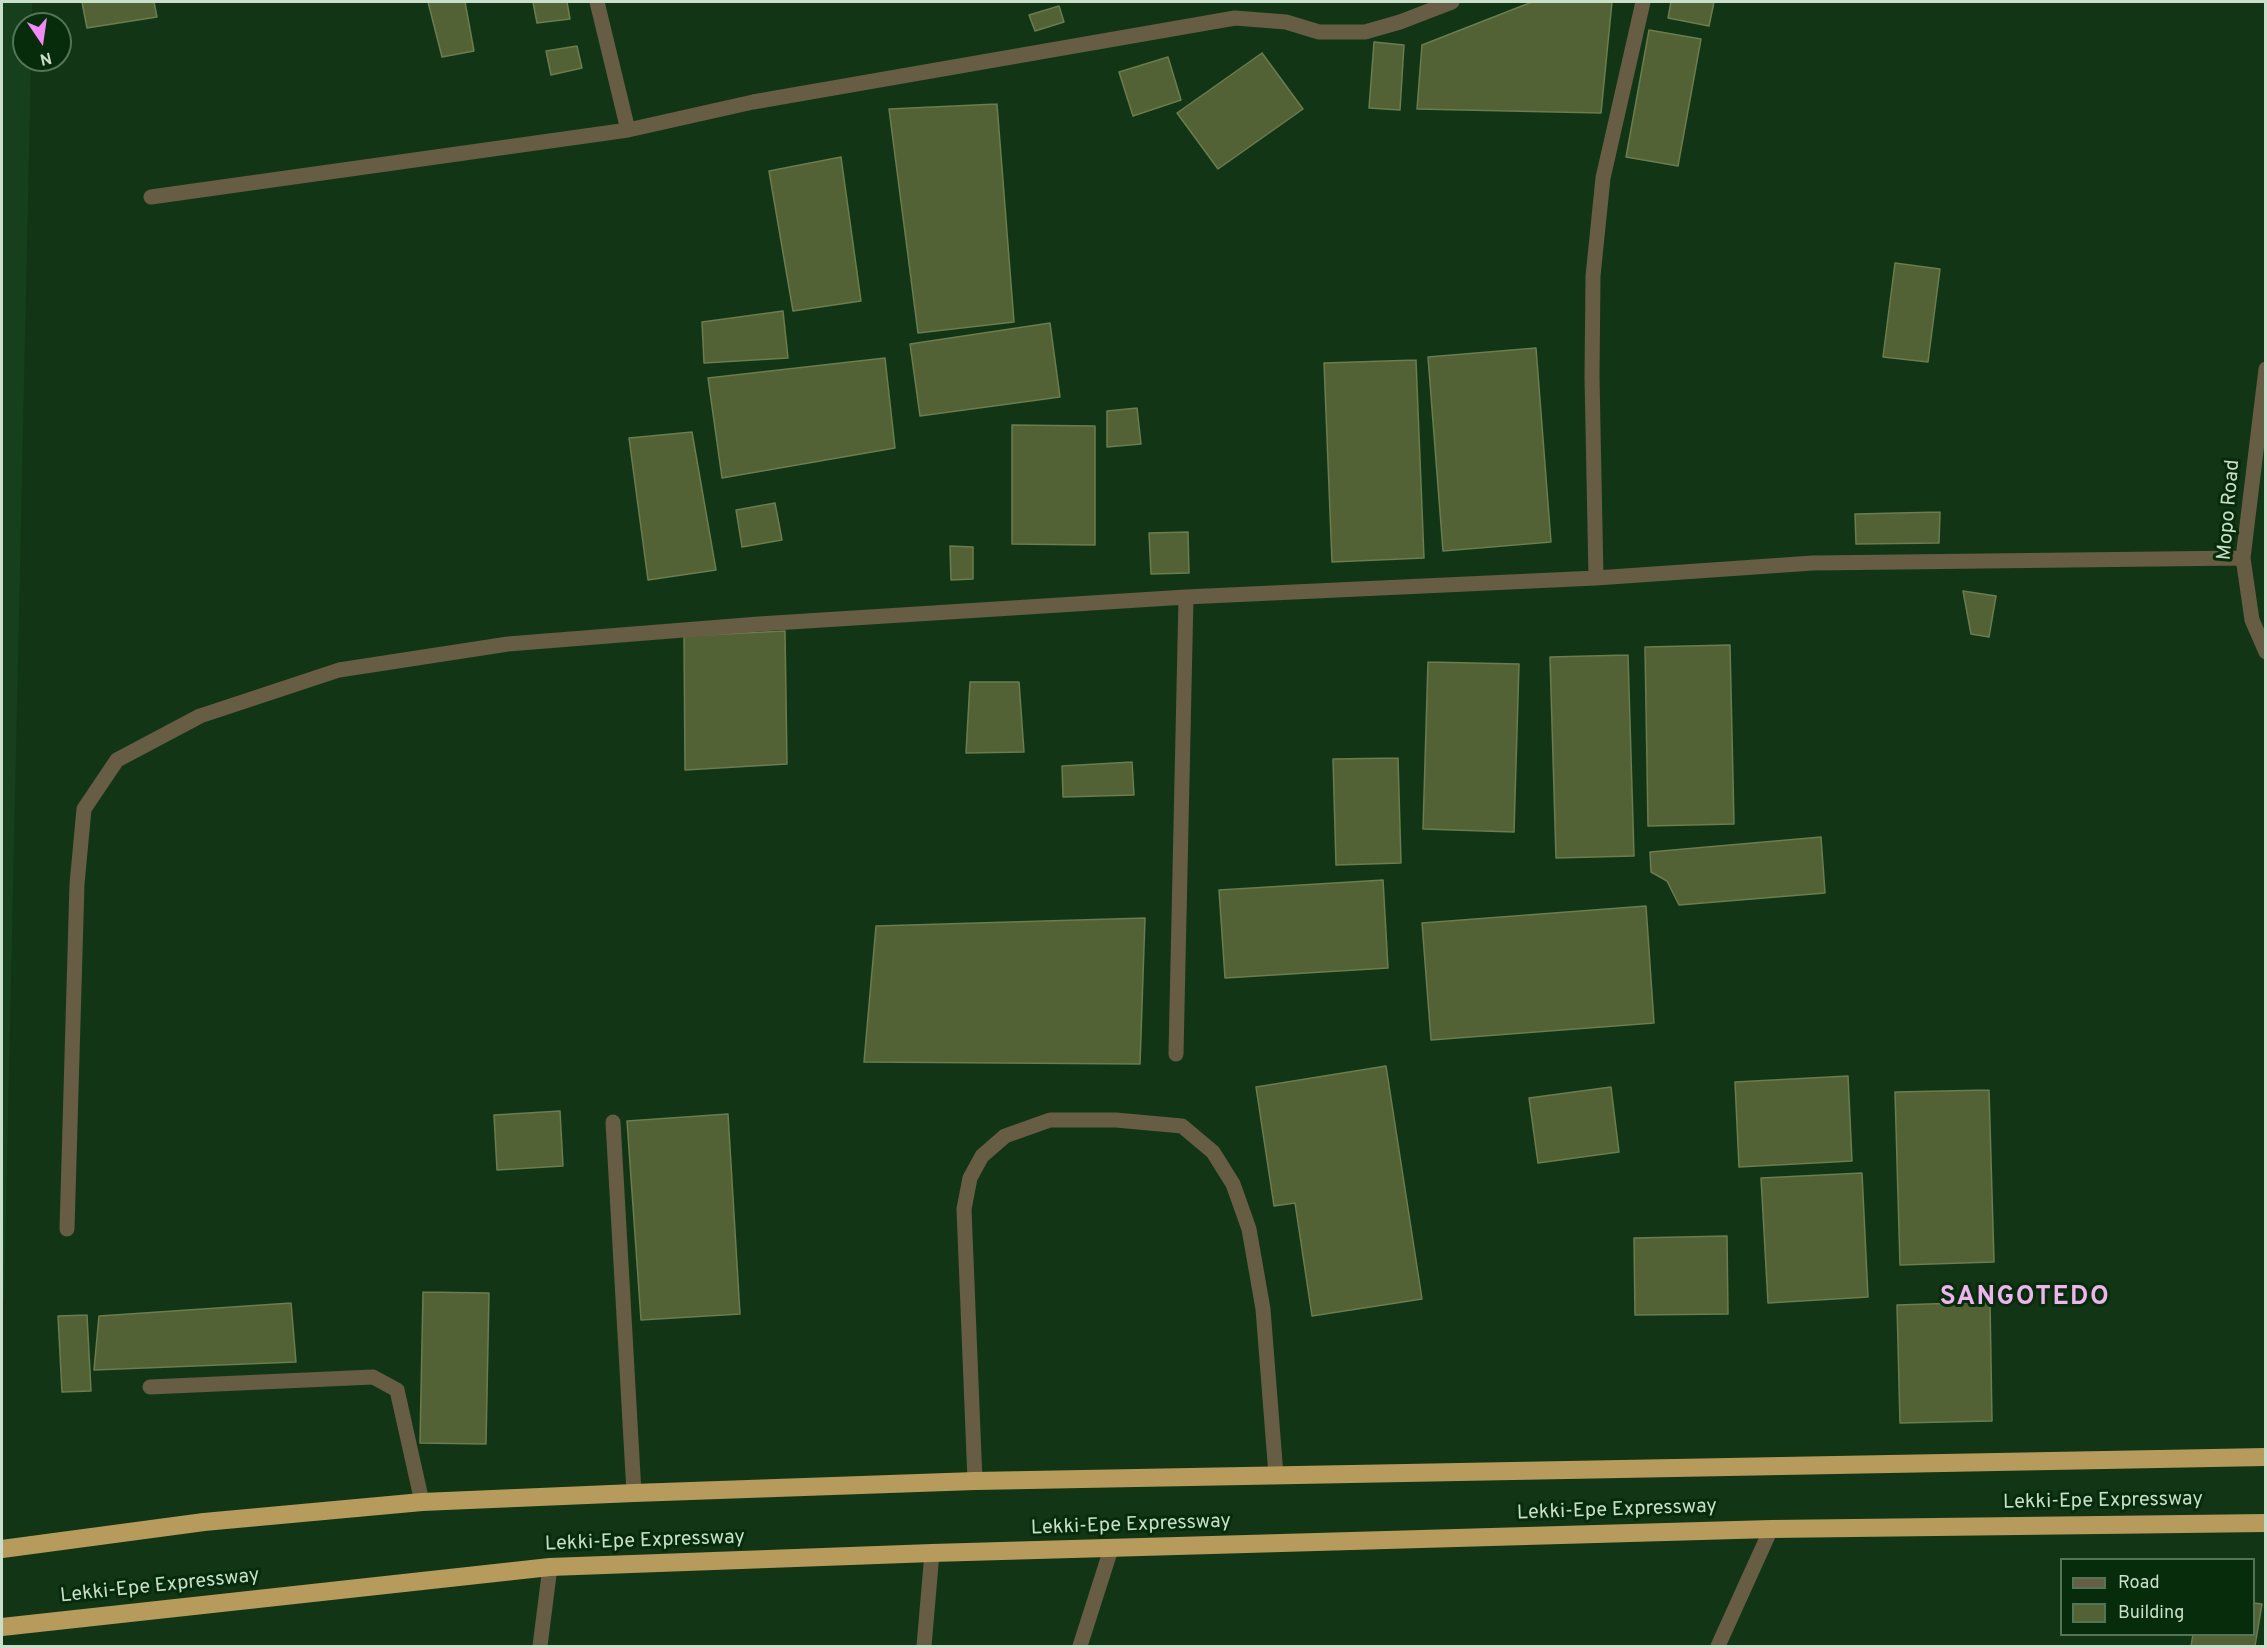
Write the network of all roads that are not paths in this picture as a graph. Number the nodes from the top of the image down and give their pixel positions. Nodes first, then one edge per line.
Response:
1 (597, 2) edge
2 (1452, 2) edge
3 (1643, 2) edge
4 (628, 130) junction
5 (151, 197) dead end
6 (2265, 369) edge
7 (2243, 558) junction
8 (1596, 578) junction
9 (1186, 597) junction
10 (2259, 618) edge
11 (2265, 652) edge
12 (1176, 1054) dead end
13 (613, 1122) dead end
14 (67, 1229) dead end
15 (150, 1387) dead end
16 (2265, 1457) edge
17 (1276, 1475) junction
18 (975, 1481) junction
19 (634, 1493) junction
20 (422, 1502) junction
21 (2265, 1522) edge
22 (1771, 1529) junction
23 (2, 1549) edge
24 (1111, 1549) junction
25 (932, 1553) junction
26 (550, 1567) junction
27 (2, 1627) edge
28 (540, 1647) edge
29 (924, 1647) edge
30 (1080, 1647) edge
31 (1718, 1647) edge

1 - 4 street
2 - 4 street
3 - 8 street
4 - 5 street
6 - 7 street, Mopo Road
7 - 8 street
7 - 10 street, Mopo Road
8 - 9 street
9 - 12 street
9 - 14 street
10 - 11 street, Mopo Road
13 - 19 street
15 - 20 street
16 - 17 highway, Lekki-Epe Expressway
17 - 18 highway, Lekki-Epe Expressway
17 - 18 street
18 - 19 highway, Lekki-Epe Expressway
19 - 20 highway, Lekki-Epe Expressway
20 - 23 highway, Lekki-Epe Expressway
21 - 22 highway, Lekki-Epe Expressway
22 - 24 highway, Lekki-Epe Expressway
22 - 31 street
24 - 25 highway, Lekki-Epe Expressway
24 - 30 street
25 - 26 highway, Lekki-Epe Expressway
25 - 29 street
26 - 27 highway, Lekki-Epe Expressway
26 - 28 street

